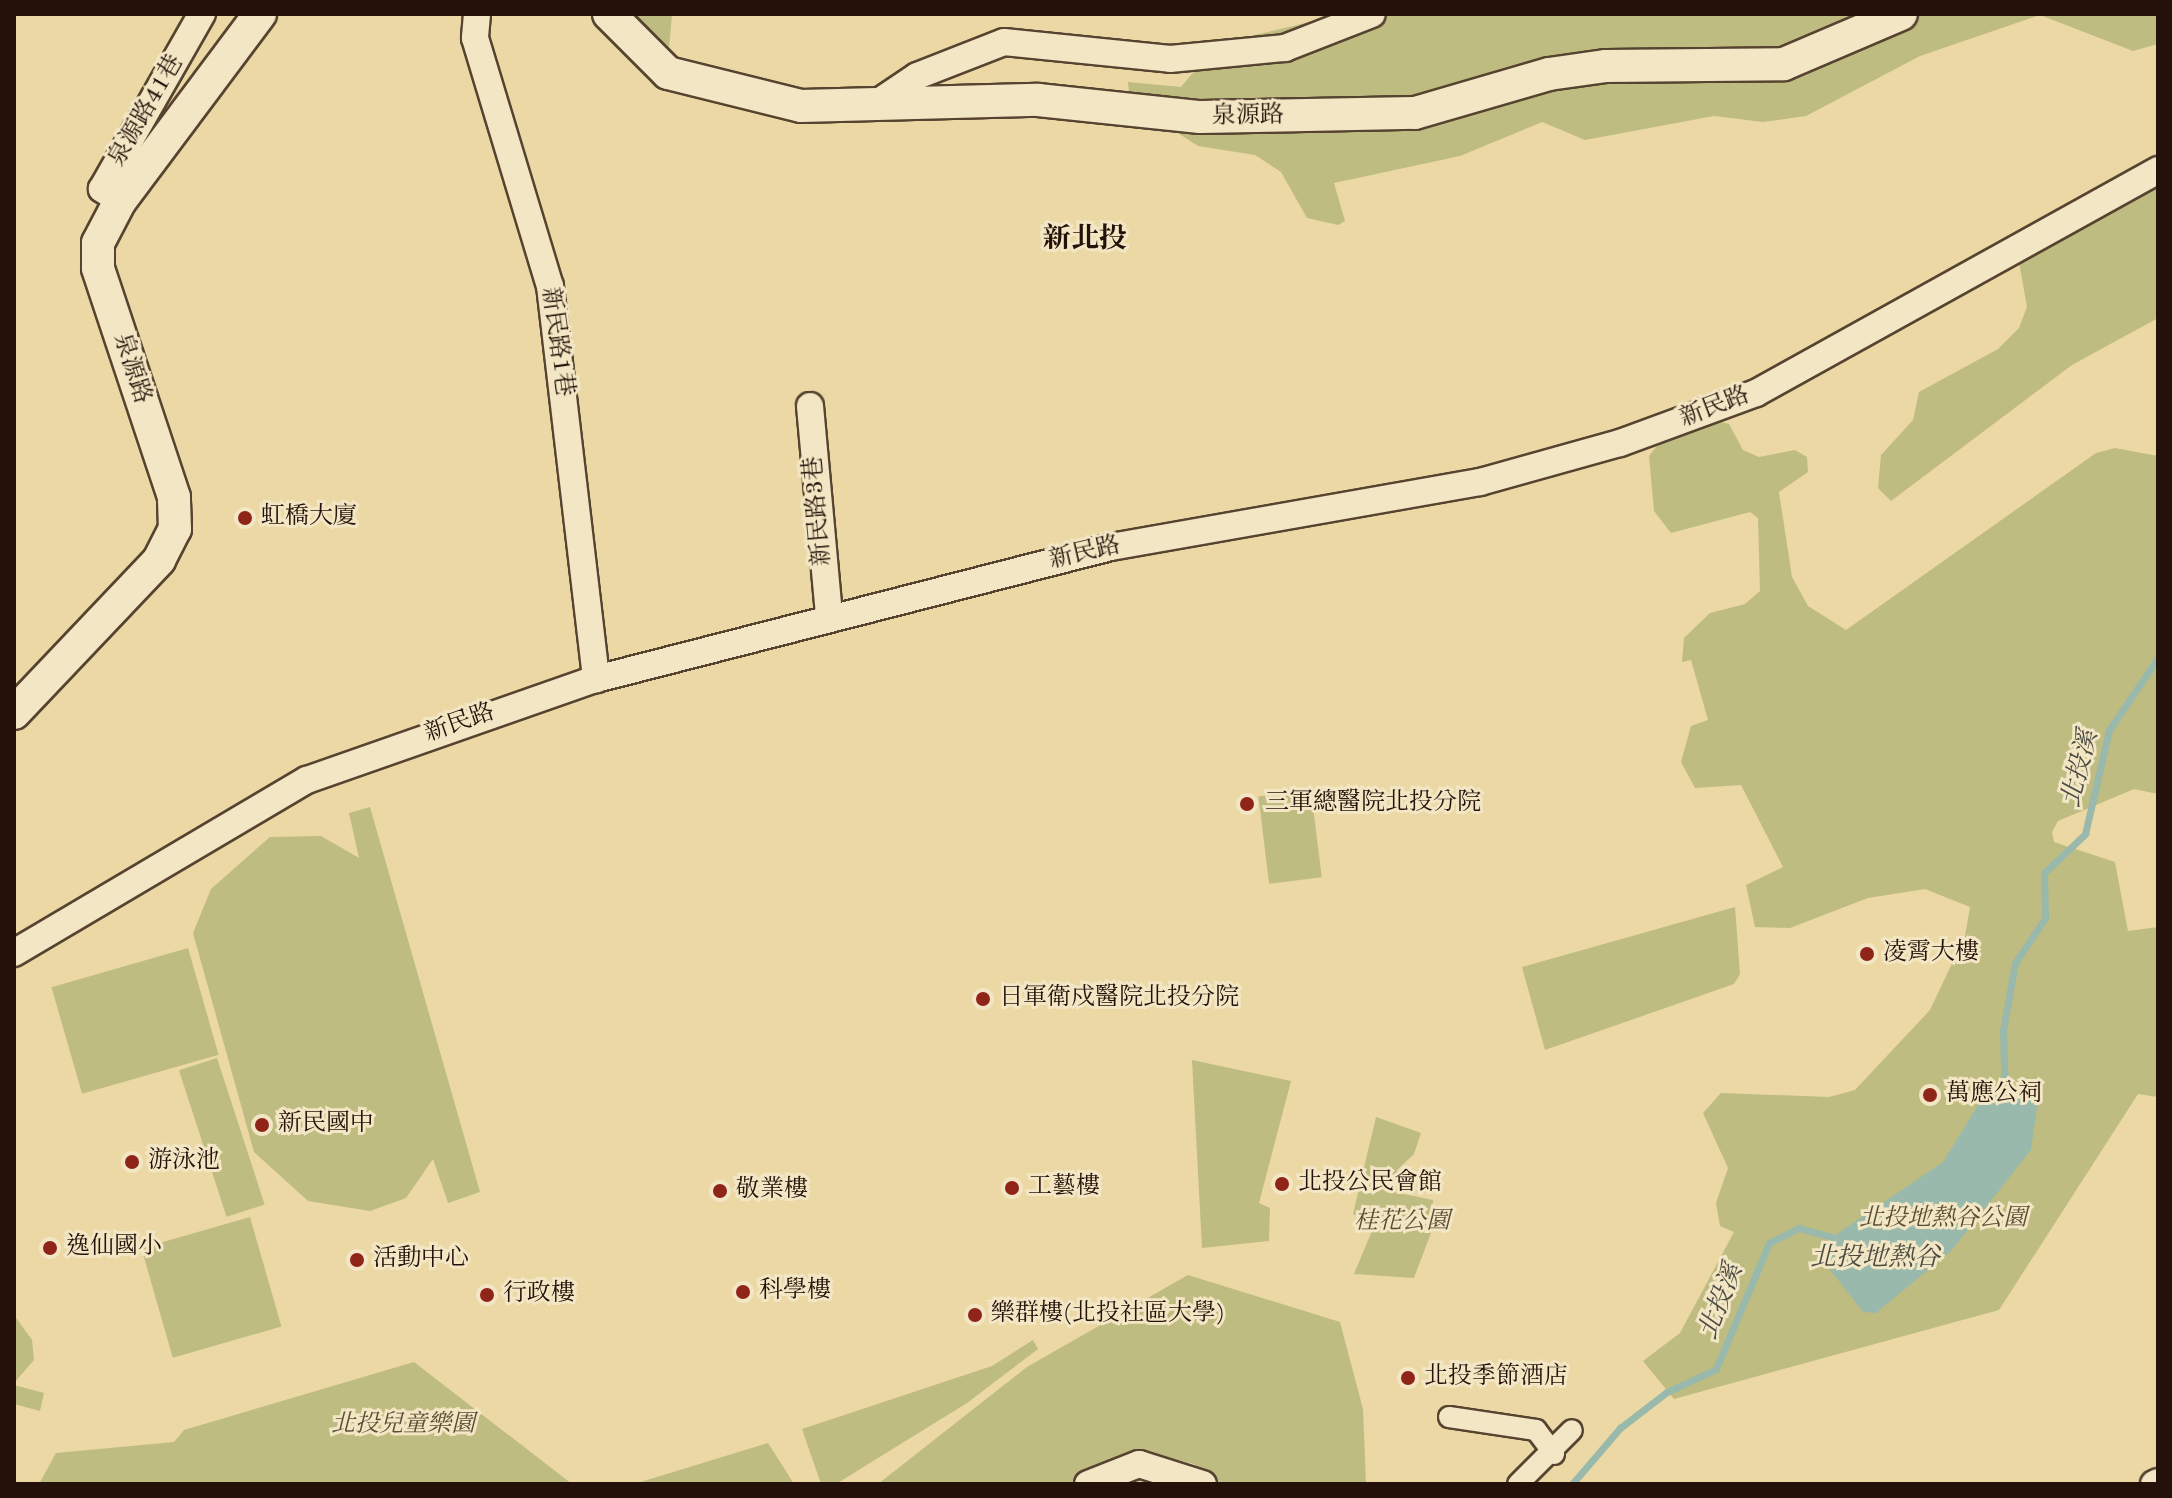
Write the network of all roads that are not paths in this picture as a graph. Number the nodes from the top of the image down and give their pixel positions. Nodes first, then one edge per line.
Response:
1 (202, 14) edge
2 (260, 14) edge
3 (477, 14) edge
4 (609, 14) edge
5 (1372, 14) edge
6 (1901, 14) edge
7 (877, 103) junction
8 (2158, 170) edge
9 (120, 201) junction
10 (810, 406) dead end
11 (829, 615) junction
12 (596, 679) junction
13 (14, 713) edge
14 (14, 953) edge
15 (1449, 1417) dead end
16 (1572, 1430) dead end
17 (1554, 1454) junction
18 (1088, 1484) edge
19 (1203, 1484) edge
20 (1518, 1484) edge

1 - 9 street, 泉源路41巷
2 - 9 street, 泉源路
3 - 12 street, 新民路1巷
4 - 7 street, 泉源路
5 - 7 street
6 - 7 street, 泉源路
8 - 11 street, 新民路
9 - 13 street, 泉源路
10 - 11 street, 新民路3巷
11 - 12 street, 新民路
12 - 14 street, 新民路
15 - 17 street
16 - 17 street
17 - 20 street
18 - 19 street

